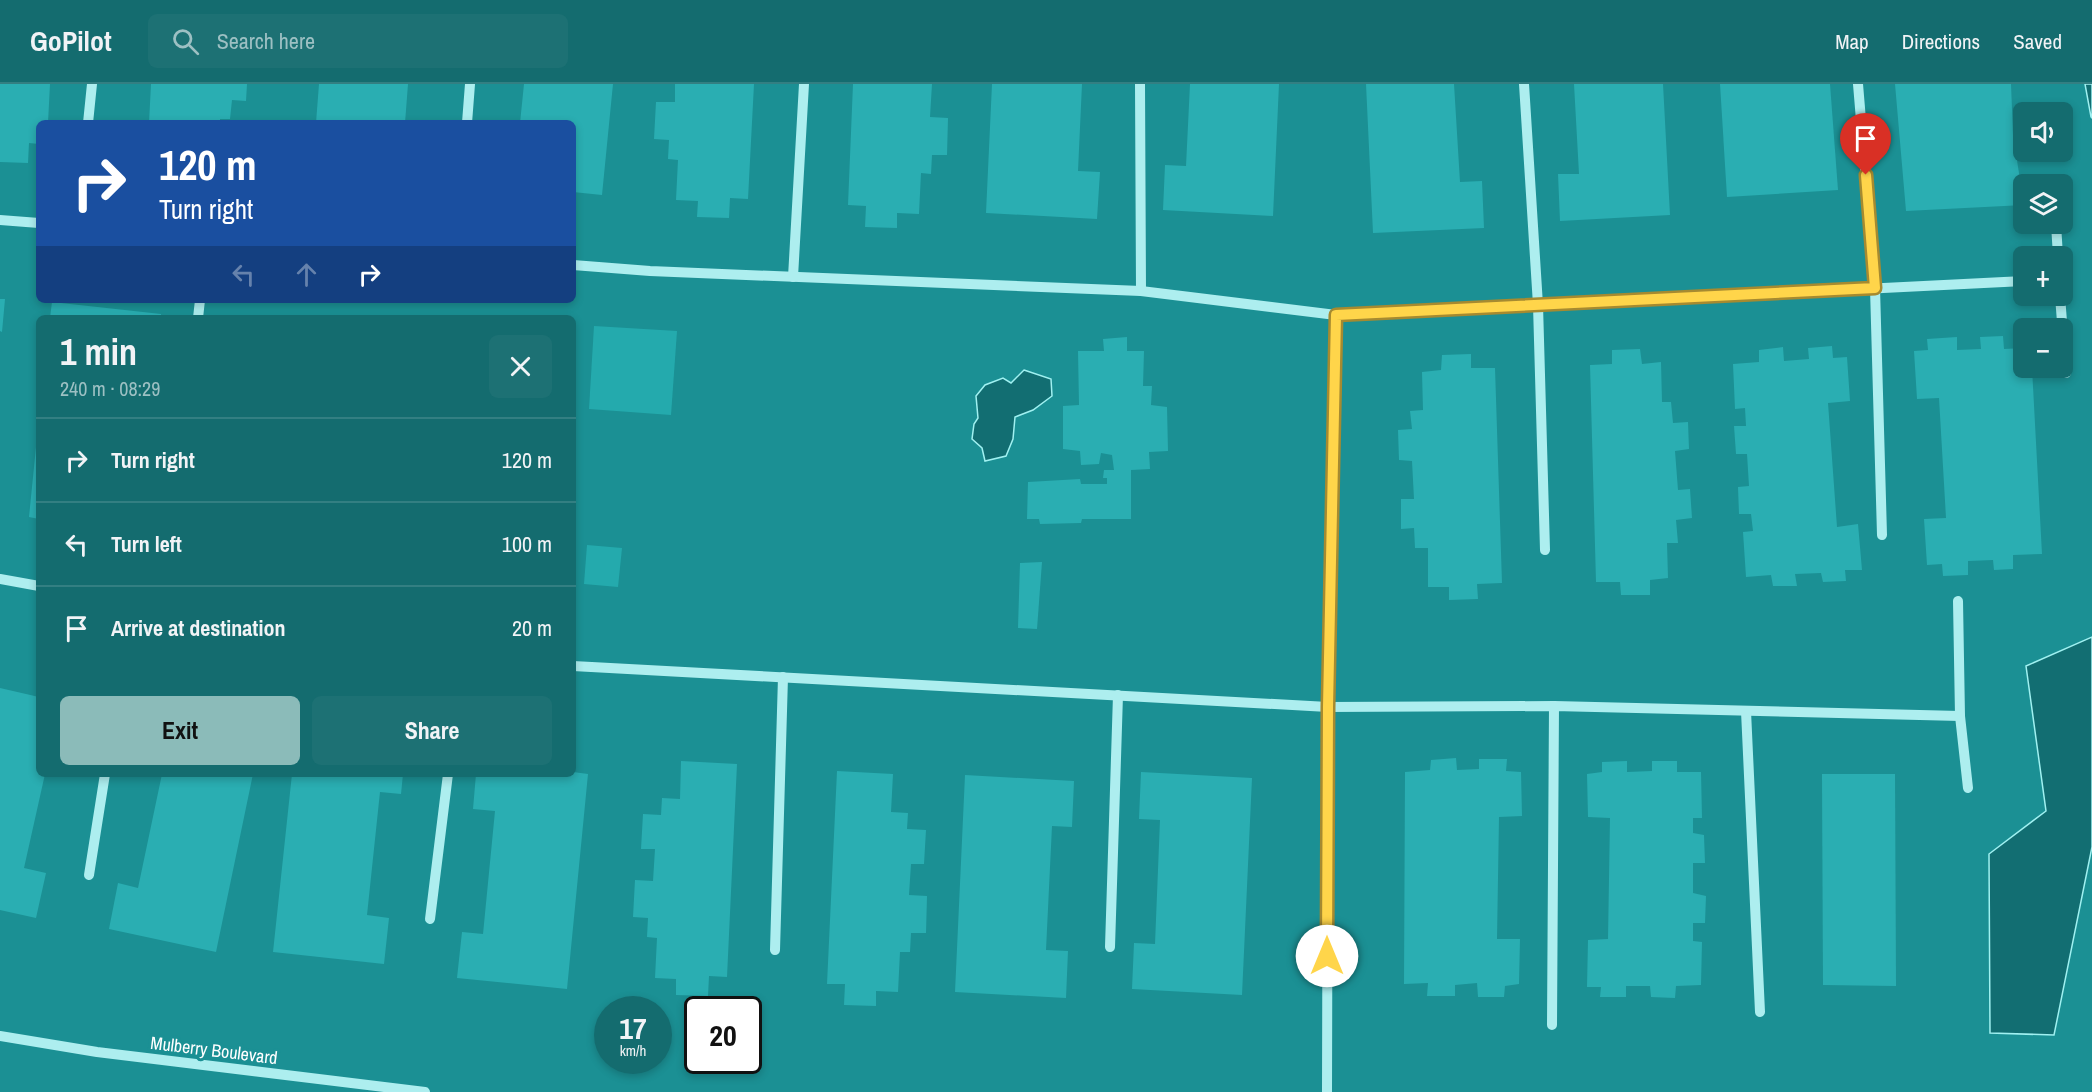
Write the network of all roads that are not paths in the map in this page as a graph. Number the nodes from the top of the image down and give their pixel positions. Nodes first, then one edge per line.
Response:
1 (92, 84) edge
2 (470, 84) edge
3 (804, 84) edge
4 (1140, 84) edge
5 (1524, 84) edge
6 (1858, 84) edge
7 (88, 120) edge
8 (467, 120) edge
9 (0, 220) edge
10 (36, 223) edge
11 (576, 265) edge
12 (793, 277) junction
13 (2013, 282) edge
14 (1875, 288) junction
15 (1141, 291) junction
16 (1538, 305) junction
17 (1336, 315) junction
18 (1882, 535) dead end
19 (1545, 550) dead end
20 (0, 579) edge
21 (36, 585) edge
22 (1958, 601) dead end
23 (576, 666) edge
24 (783, 677) junction
25 (1118, 695) junction
26 (1554, 706) junction
27 (1328, 707) junction
28 (1746, 711) junction
29 (1960, 716) junction
30 (105, 777) edge
31 (448, 777) edge
32 (1968, 788) dead end
33 (89, 875) dead end
34 (430, 919) dead end
35 (1110, 947) dead end
36 (775, 950) dead end
37 (1760, 1012) dead end
38 (1552, 1025) dead end
39 (0, 1036) edge
40 (380, 1089) edge
41 (425, 1092) edge
42 (1327, 1092) edge

1 - 7 street
2 - 8 street
3 - 12 street
4 - 15 street
5 - 16 street
6 - 14 street
9 - 10 street
11 - 12 street
12 - 15 street
13 - 14 street
14 - 16 street
14 - 18 street
15 - 17 street
16 - 17 street
16 - 19 street
17 - 27 street
20 - 21 street
22 - 29 street
23 - 24 street
24 - 25 street
24 - 36 street
25 - 27 street
25 - 35 street
26 - 27 street
26 - 28 street
26 - 38 street
27 - 42 street
28 - 29 street
28 - 37 street
29 - 32 street
30 - 33 street
31 - 34 street
39 - 40 street, Mulberry Boulevard
40 - 41 street, Mulberry Boulevard

